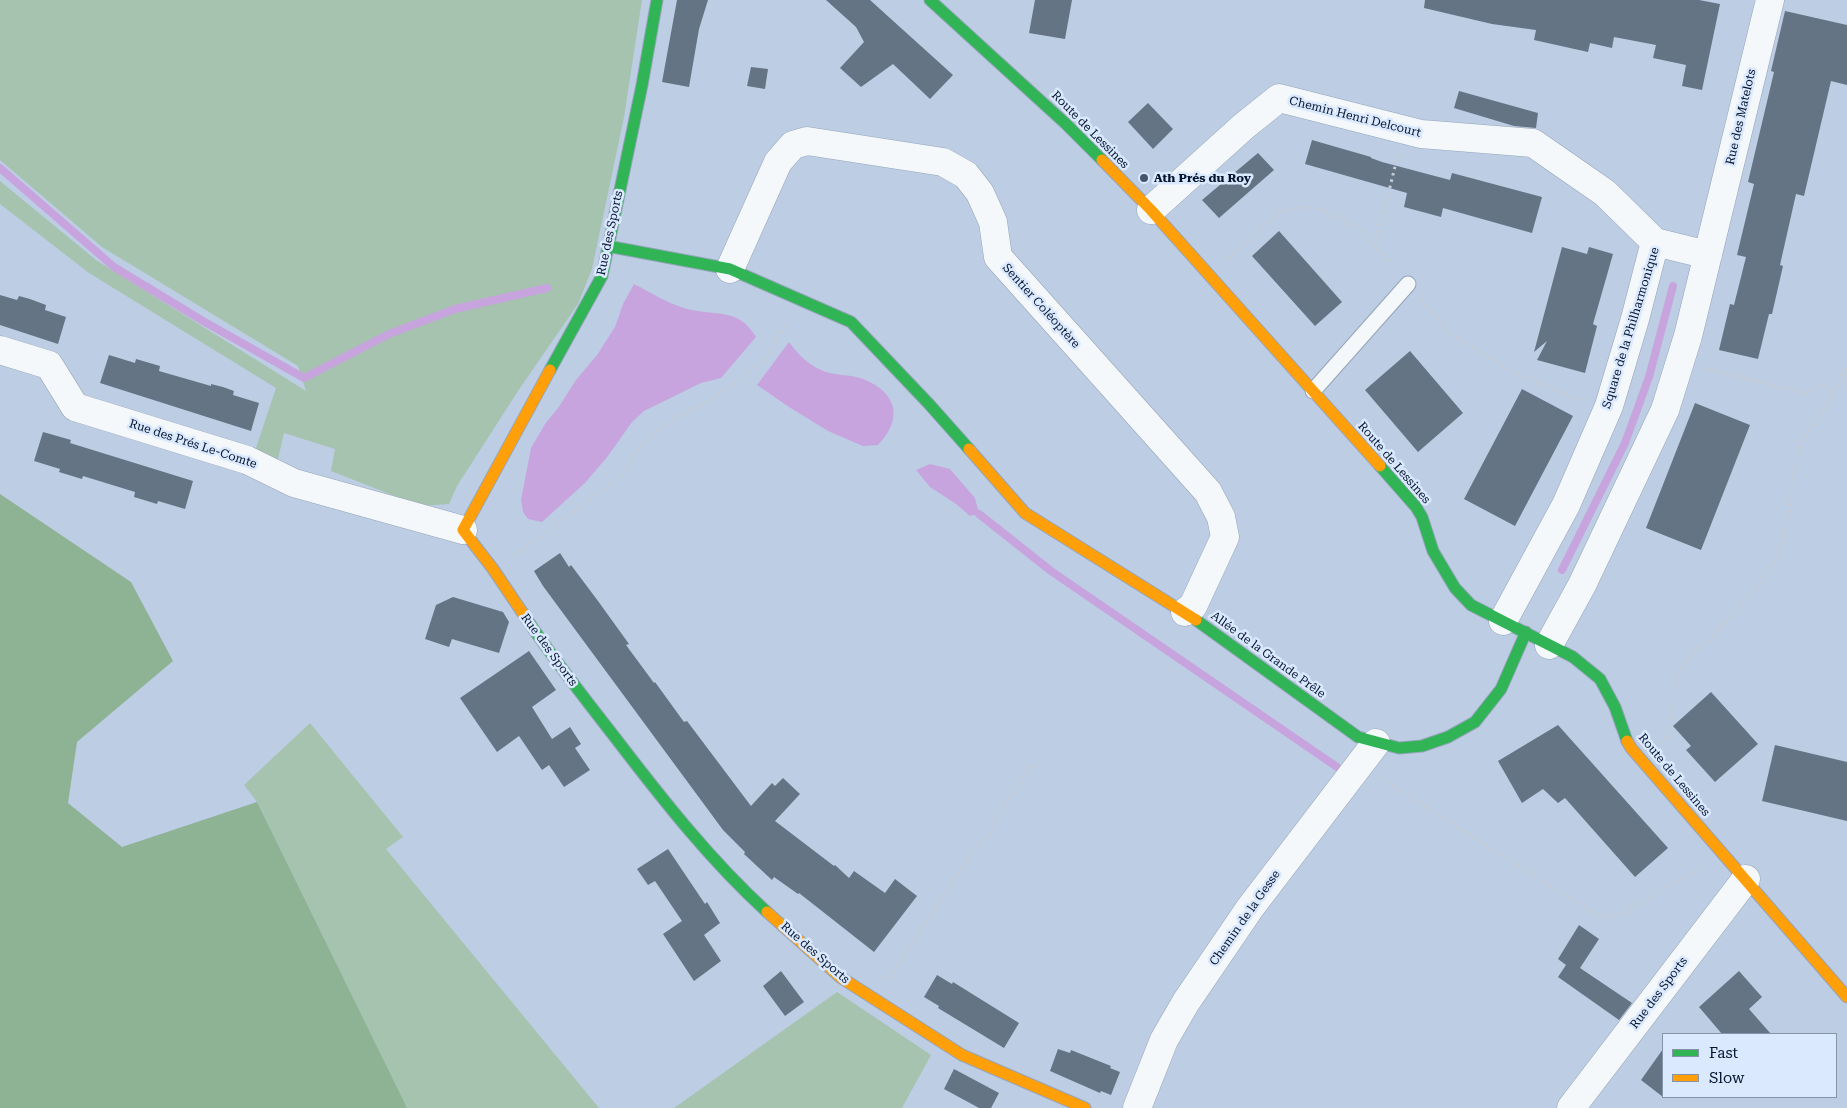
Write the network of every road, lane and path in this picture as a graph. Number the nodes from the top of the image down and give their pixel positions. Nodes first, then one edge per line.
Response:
1 (657, 0) edge
2 (930, 0) edge
3 (1770, 0) edge
4 (1404, 129) junction
5 (1151, 210) junction
6 (1655, 242) junction
7 (1711, 245) junction
8 (607, 246) junction
9 (1376, 246) dead end
10 (730, 269) junction
11 (1408, 284) dead end
12 (781, 317) dead end
13 (0, 350) edge
14 (1680, 363) junction
15 (1847, 366) edge
16 (1312, 391) junction
17 (1834, 393) junction
18 (463, 530) junction
19 (493, 569) junction
20 (1185, 612) junction
21 (1526, 633) junction
22 (1335, 720) joint
23 (1376, 743) junction
24 (1032, 764) dead end
25 (1645, 764) junction
26 (1359, 765) junction
27 (1712, 840) junction
28 (1746, 878) junction
29 (1845, 990) edge
30 (875, 1000) junction
31 (1085, 1108) edge
32 (1137, 1108) edge
33 (1571, 1108) edge

1 - 8 street, Rue des Sports
2 - 5 street, Route de Lessines
3 - 7 street, Rue des Matelots
4 - 5 street, Chemin Henri Delcourt
4 - 6 street, Chemin Henri Delcourt
4 - 9 path
5 - 16 street, Route de Lessines
6 - 7 street, Square de la Philharmonique
6 - 21 street, Square de la Philharmonique
7 - 14 street, Square de la Philharmonique
8 - 10 street, Allée de la Grande Prêle
8 - 18 street, Rue des Sports
10 - 20 street, Allée de la Grande Prêle
10 - 20 street, Sentier Coléoptère
11 - 16 lane
12 - 19 path
13 - 18 street, Rue des Prés Le-Comte
14 - 17 path
14 - 21 street, Square de la Philharmonique
15 - 17 path
16 - 21 street, Route de Lessines
17 - 25 path
18 - 19 street, Rue des Sports
19 - 30 street, Rue des Sports
20 - 22 street, Allée de la Grande Prêle
21 - 23 street, Square de la Philharmonique
21 - 25 street, Route de Lessines
22 - 23 street, Square de la Philharmonique
23 - 26 street, Chemin de la Gesse
24 - 30 path
25 - 27 street, Route de Lessines
26 - 27 path
26 - 32 street, Chemin de la Gesse
27 - 28 street, Route de Lessines
28 - 29 street, Route de Lessines
28 - 33 street, Rue des Sports
30 - 31 street, Rue des Sports

